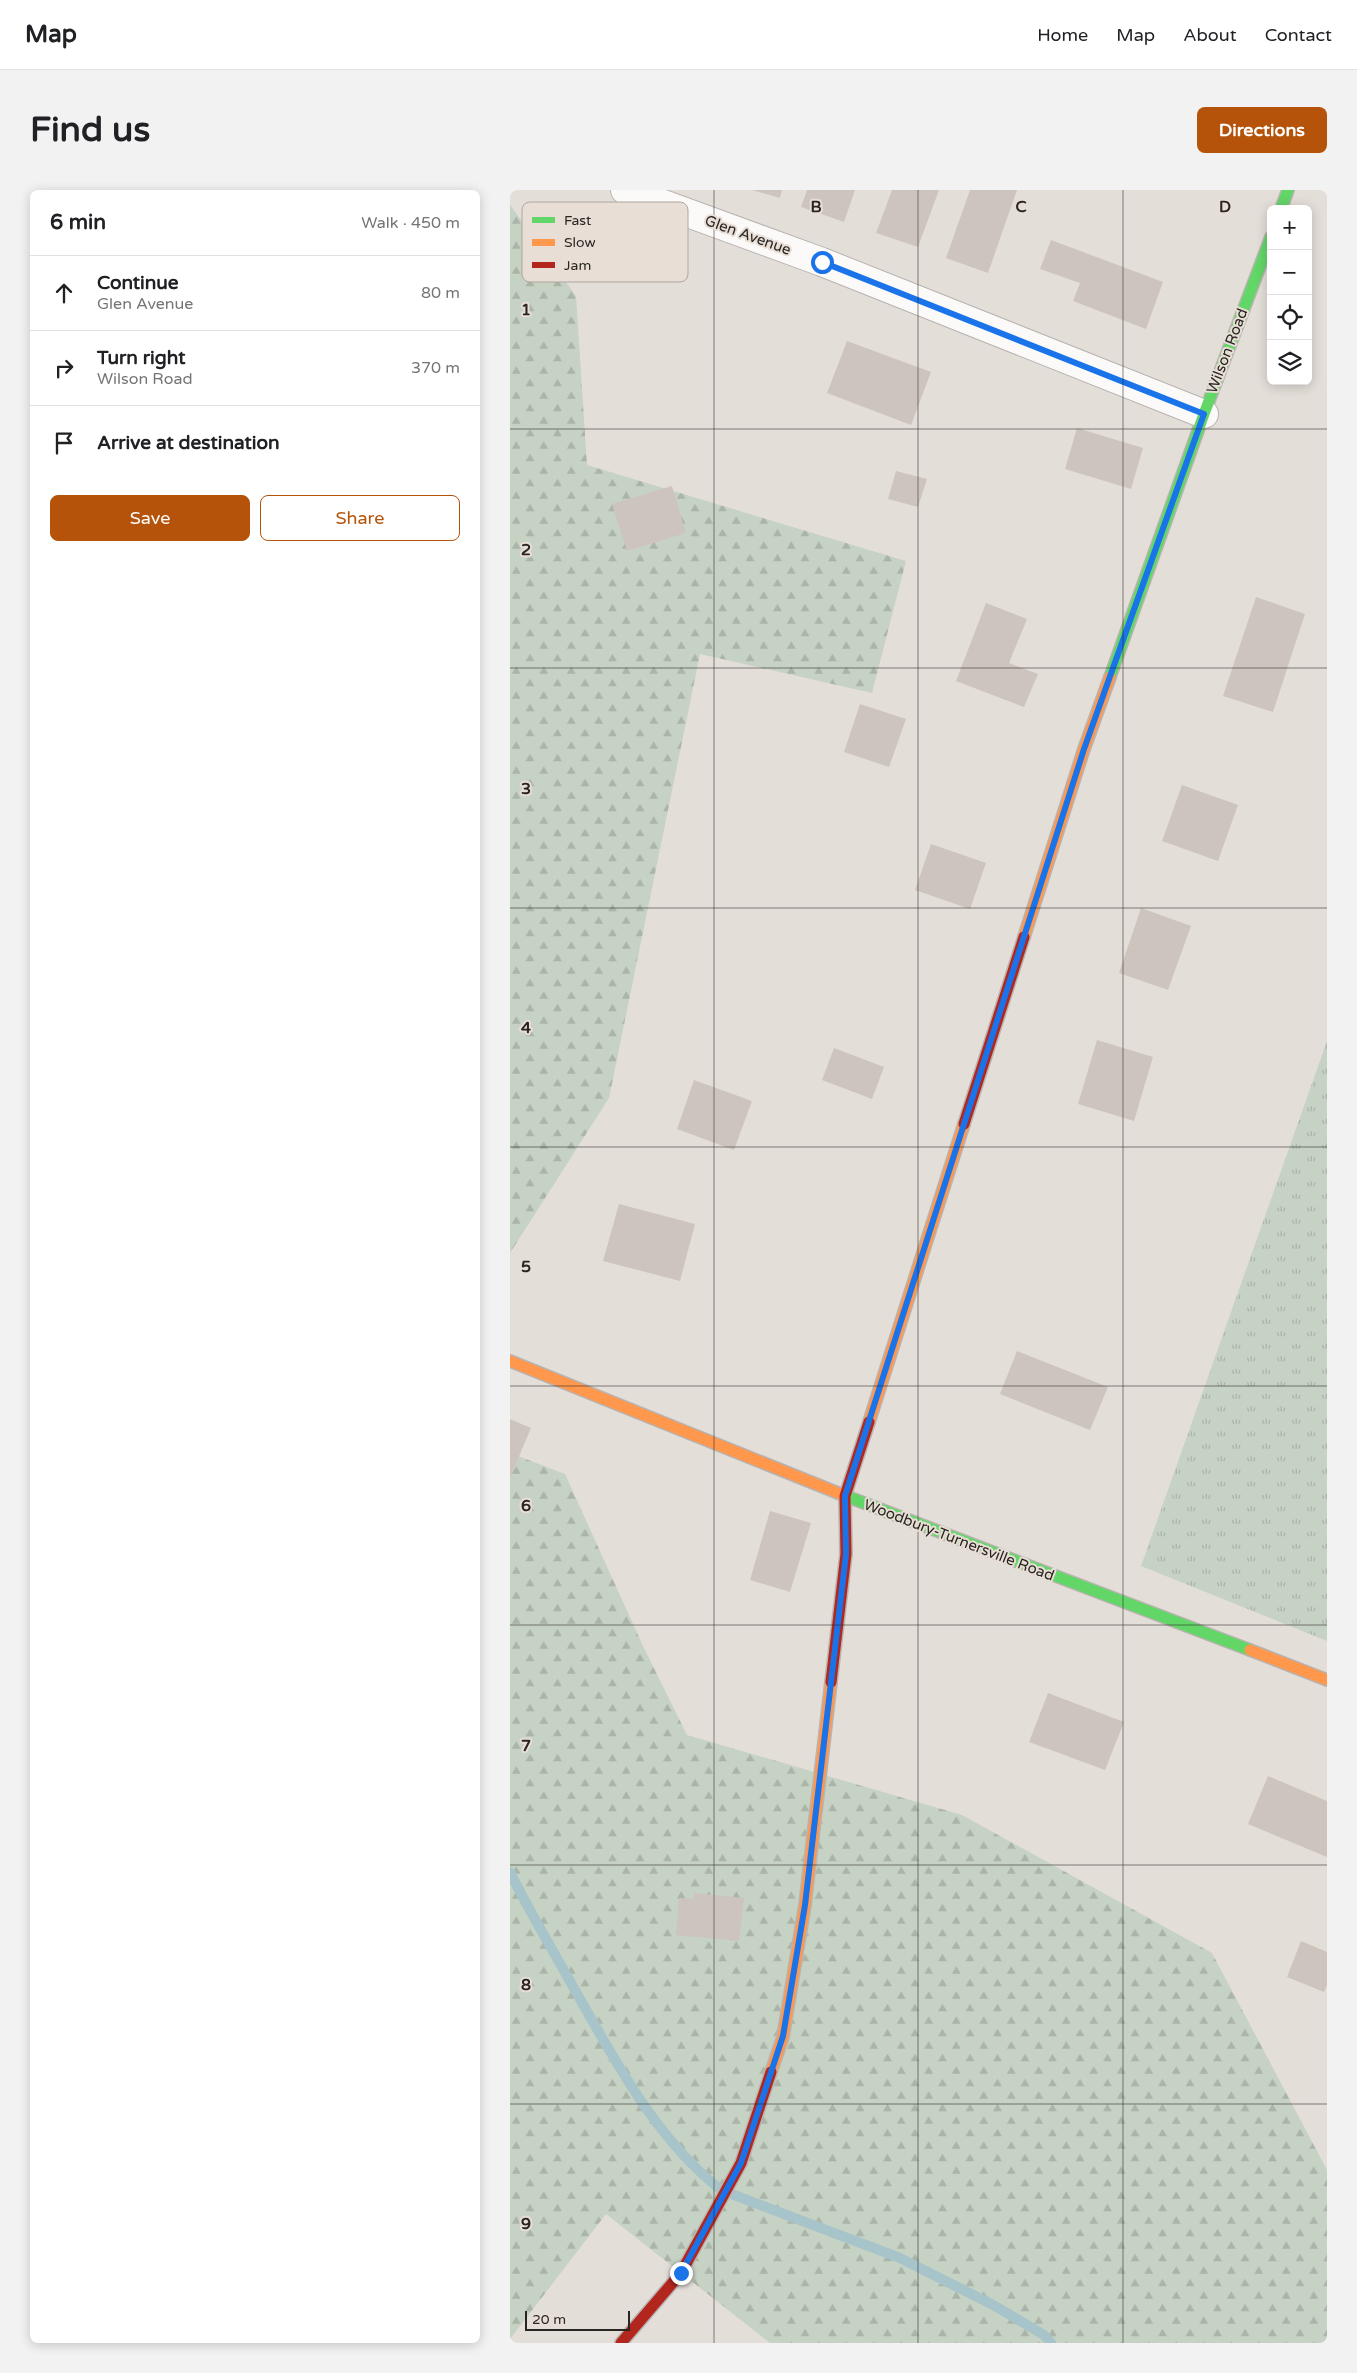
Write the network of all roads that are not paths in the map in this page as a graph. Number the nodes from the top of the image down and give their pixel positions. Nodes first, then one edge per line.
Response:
1 (626, 190) edge
2 (1288, 190) edge
3 (659, 202) edge
4 (1282, 205) edge
5 (688, 213) edge
6 (1267, 248) edge
7 (1204, 414) junction
8 (510, 1361) edge
9 (845, 1496) junction
10 (1327, 1680) edge
11 (620, 2343) edge

1 - 3 street, Glen Avenue
2 - 4 street
5 - 7 street, Glen Avenue
6 - 7 street, Wilson Road
7 - 9 street, Wilson Road
8 - 9 street, Woodbury-Turnersville Road
9 - 10 street, Woodbury-Turnersville Road
9 - 11 street, Wilson Road

